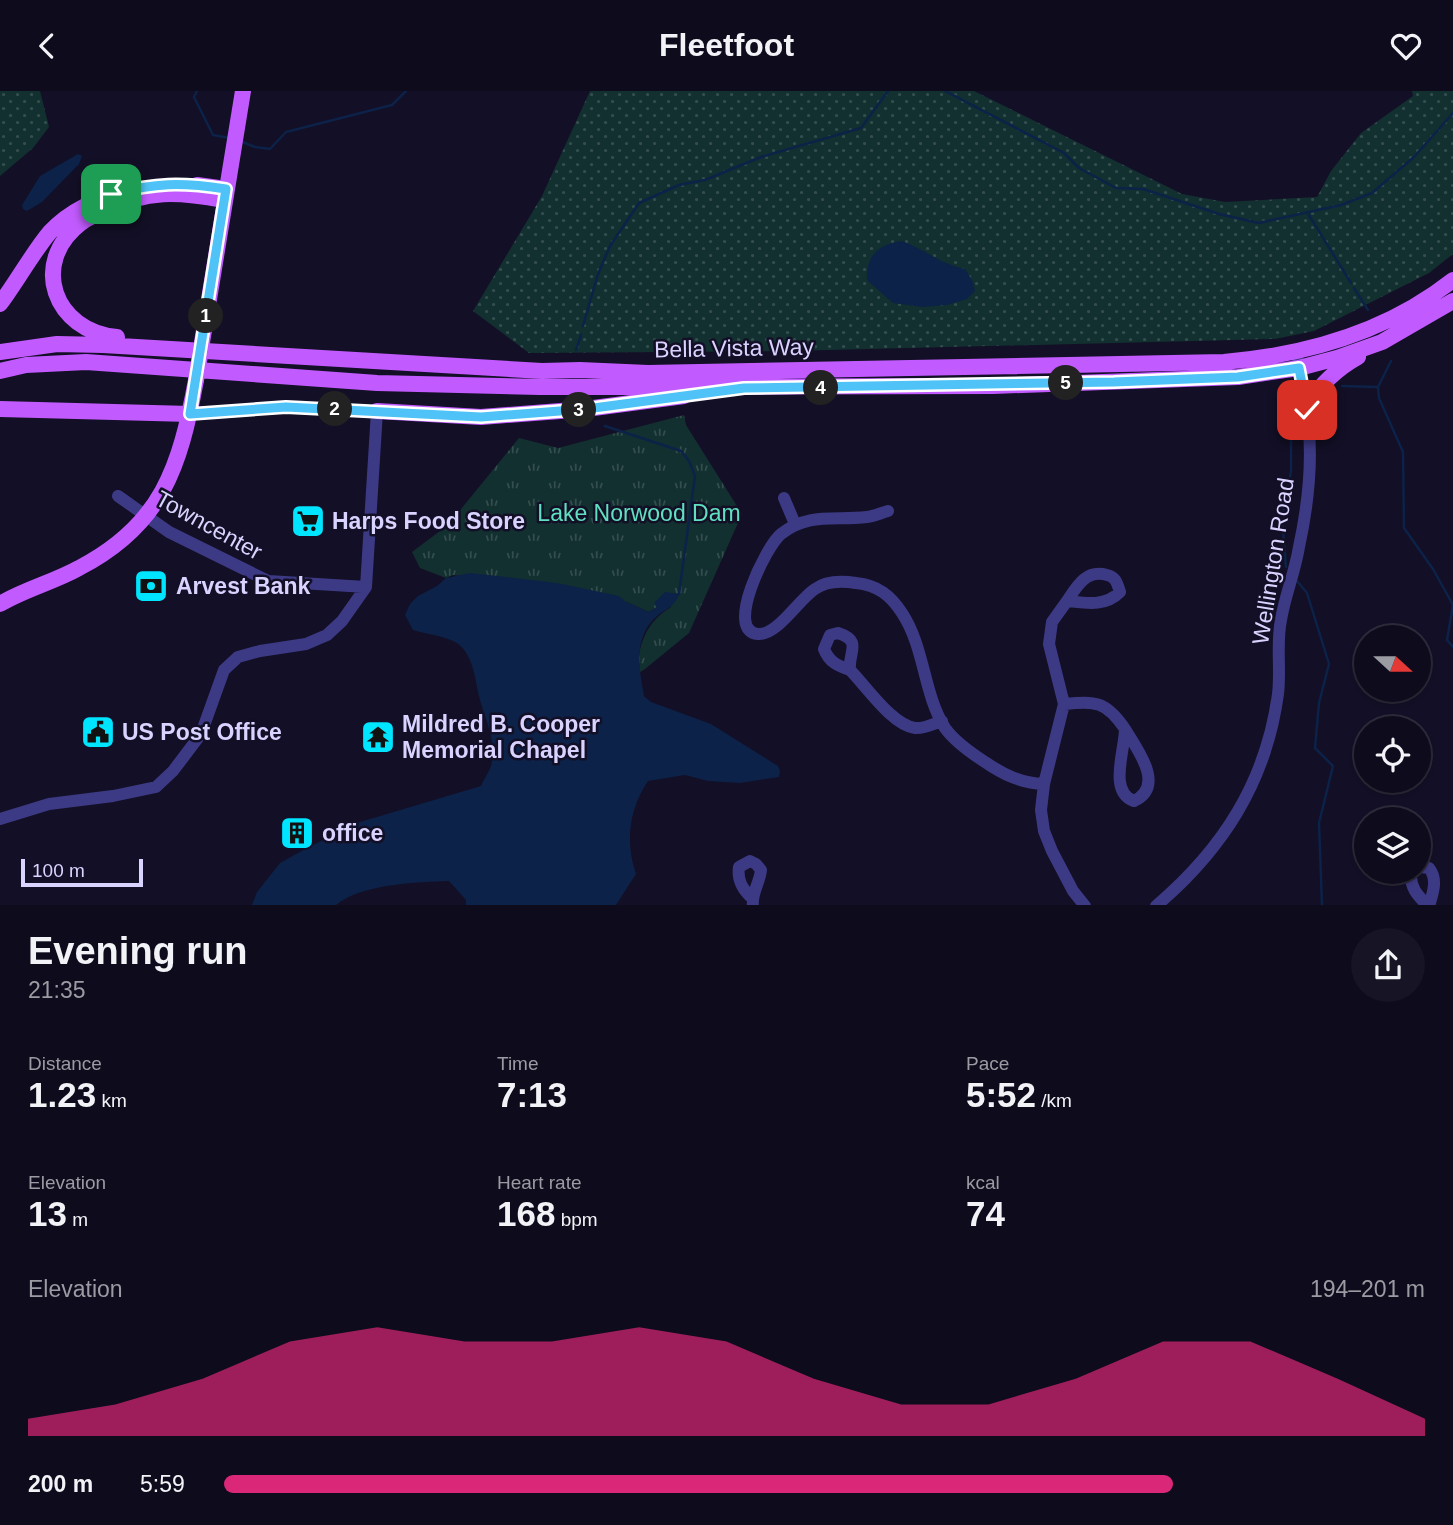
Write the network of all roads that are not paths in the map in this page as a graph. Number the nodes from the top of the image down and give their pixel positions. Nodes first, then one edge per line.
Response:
1 (242, 96) edge
2 (225, 195) junction
3 (1453, 280) edge
4 (1453, 301) edge
5 (0, 305) edge
6 (1382, 342) junction
7 (0, 352) edge
8 (251, 353) junction
9 (1298, 360) junction
10 (0, 371) edge
11 (744, 388) junction
12 (1306, 405) junction
13 (0, 409) edge
14 (377, 411) junction
15 (139, 412) junction
16 (190, 414) junction
17 (178, 457) junction
18 (118, 496) dead end
19 (784, 498) dead end
20 (888, 511) dead end
21 (147, 515) junction
22 (794, 524) junction
23 (366, 587) junction
24 (1067, 601) dead end
25 (0, 604) edge
26 (850, 670) dead end
27 (1064, 705) junction
28 (942, 720) junction
29 (1125, 729) junction
30 (1044, 784) junction
31 (0, 819) edge
32 (1431, 870) edge
33 (1412, 884) edge
34 (1085, 905) edge
35 (1156, 905) edge
36 (1428, 905) edge

1 - 2 main road
2 - 5 main road
2 - 8 main road
2 - 16 main road, bridge
3 - 9 main road, Bella Vista Way
4 - 6 main road, Bella Vista Way
6 - 9 main road, Bella Vista Way
6 - 12 main road
7 - 8 main road, Bella Vista Way
8 - 9 main road, Bella Vista Way
9 - 11 main road, Bella Vista Way
9 - 12 street, Wellington Road
10 - 11 main road, Bella Vista Way
11 - 14 main road
12 - 35 street, Wellington Road
13 - 15 main road
14 - 16 street
14 - 23 street
15 - 16 main road
15 - 17 main road
16 - 17 main road
17 - 21 main road
18 - 21 street, Towncenter
19 - 22 street
20 - 22 street
21 - 23 street, Towncenter
21 - 25 main road
22 - 28 street
23 - 31 street
24 - 27 street
26 - 28 street
27 - 29 street
27 - 30 street
28 - 30 street
29 - 29 street
30 - 34 street
32 - 36 street
33 - 36 street

